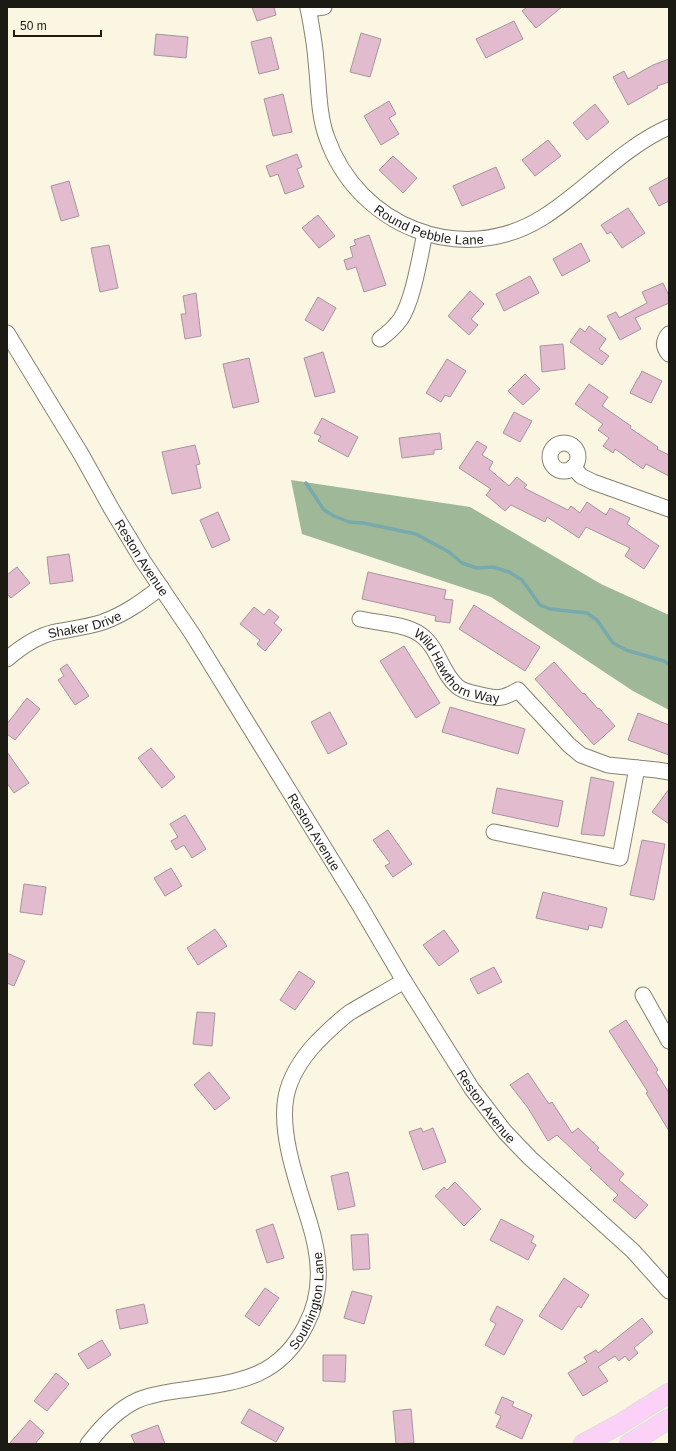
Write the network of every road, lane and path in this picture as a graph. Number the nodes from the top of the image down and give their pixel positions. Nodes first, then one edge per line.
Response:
1 (324, 7) edge
2 (308, 8) edge
3 (669, 127) edge
4 (425, 233) junction
5 (7, 333) edge
6 (669, 334) edge
7 (380, 339) dead end
8 (669, 354) edge
9 (573, 467) dead end
10 (669, 508) edge
11 (161, 587) junction
12 (360, 619) dead end
13 (7, 659) edge
14 (637, 768) junction
15 (669, 772) edge
16 (494, 832) dead end
17 (404, 982) junction
18 (642, 995) dead end
19 (669, 1041) edge
20 (669, 1291) edge
21 (669, 1393) edge
22 (669, 1419) edge
23 (88, 1444) edge
24 (583, 1444) edge
25 (629, 1444) edge

1 - 2 street
2 - 4 street, Round Pebble Lane
3 - 4 street, Round Pebble Lane
4 - 7 street
5 - 11 street, Reston Avenue
6 - 8 street
9 - 10 street
11 - 13 street, Shaker Drive
11 - 17 street, Reston Avenue
12 - 14 street, Wild Hawthorn Way
14 - 15 street, Wild Hawthorn Way
14 - 16 street
17 - 20 street, Reston Avenue
17 - 23 street, Southington Lane
18 - 19 street
21 - 24 main road
22 - 25 main road

